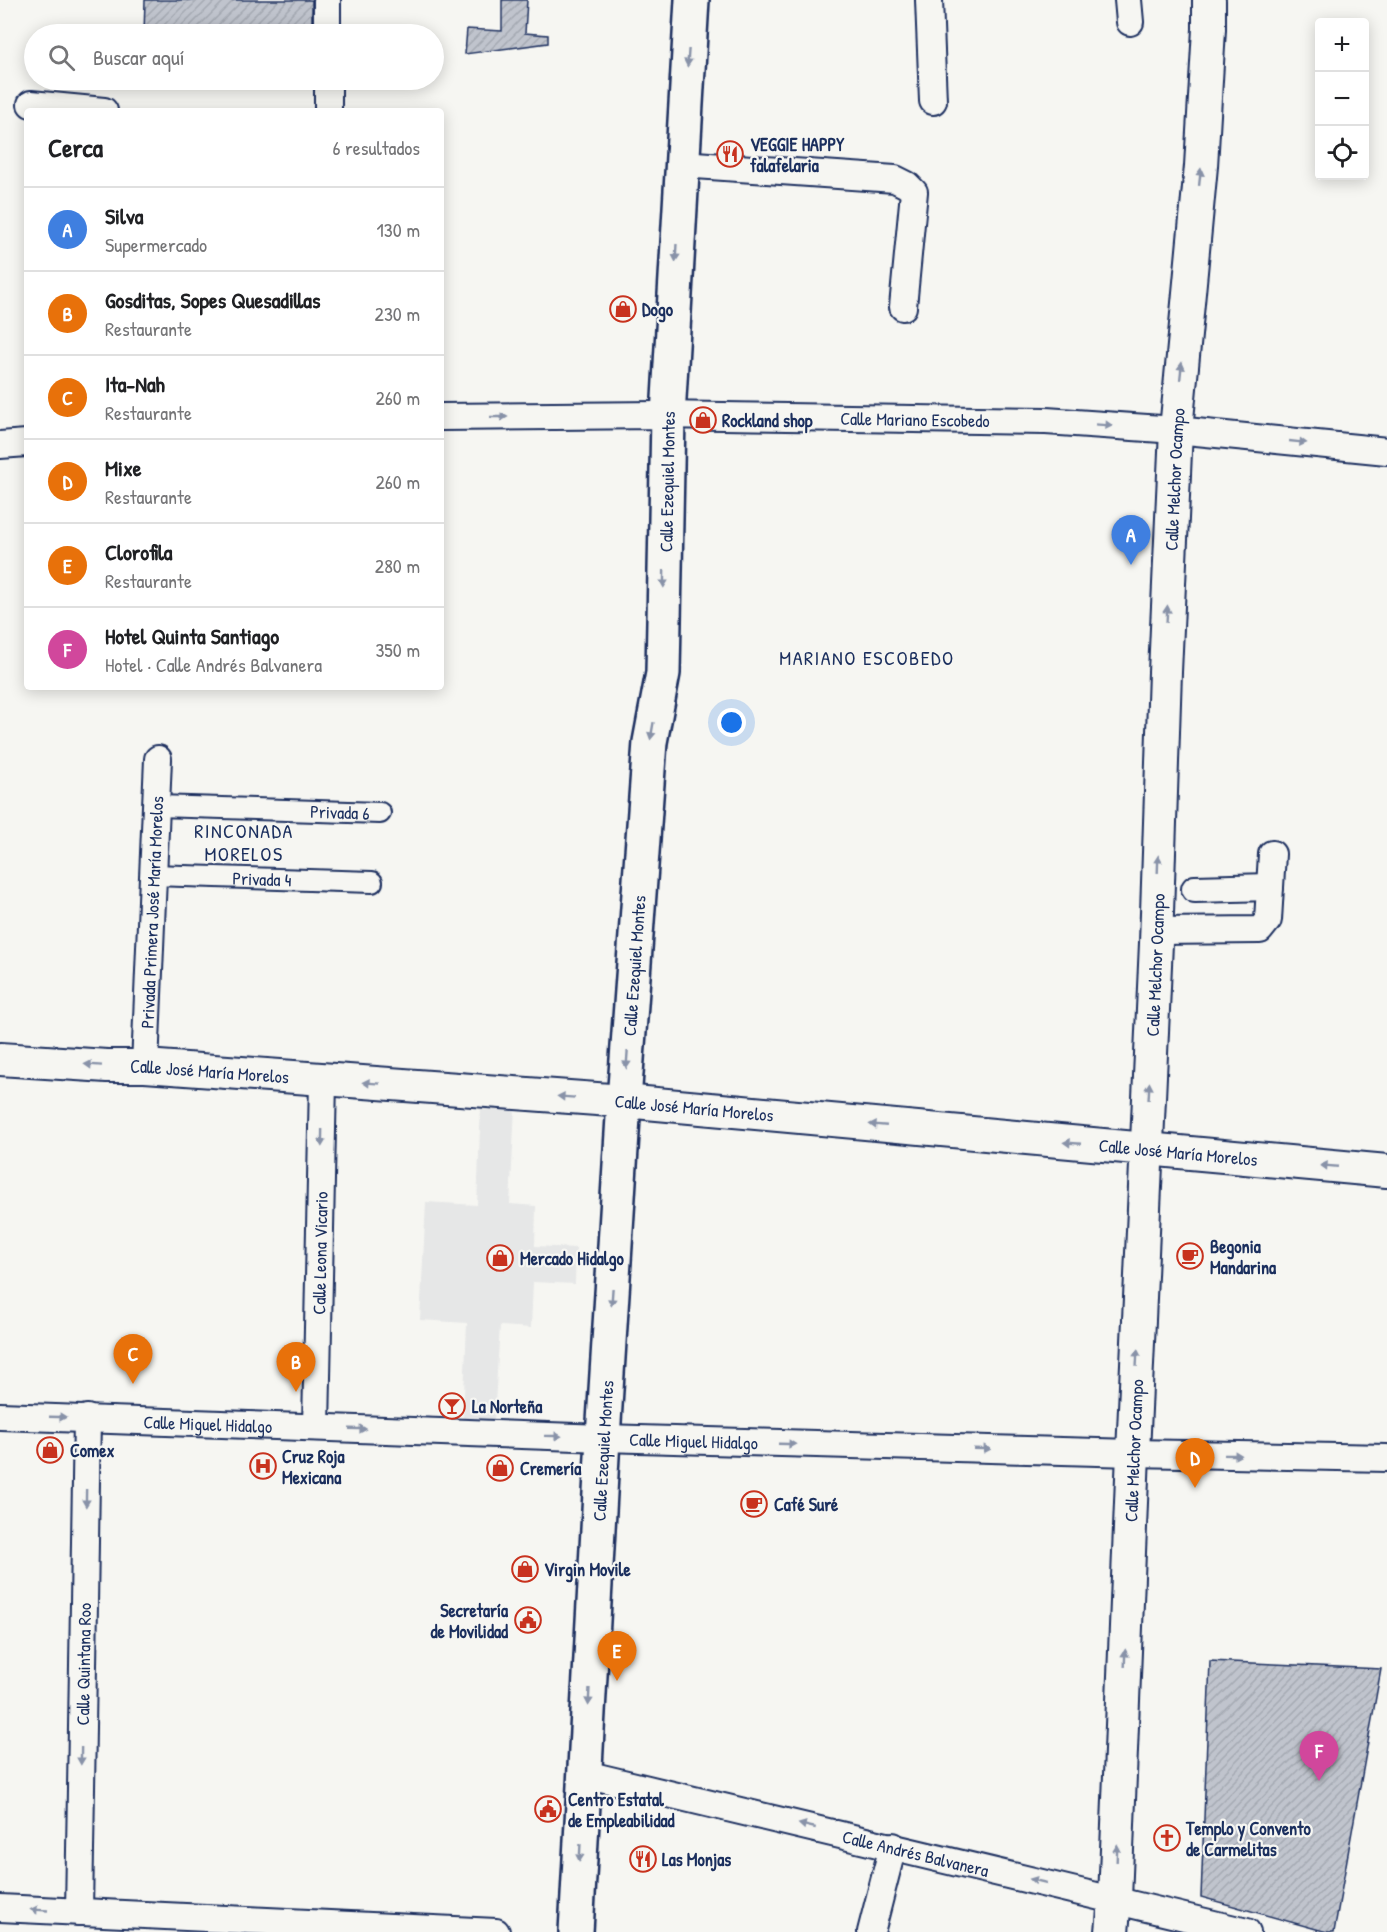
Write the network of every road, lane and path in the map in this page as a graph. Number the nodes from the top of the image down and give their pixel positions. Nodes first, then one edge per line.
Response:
1 (327, 0) edge
2 (692, 0) edge
3 (929, 0) edge
4 (1209, 0) edge
5 (327, 24) edge
6 (328, 90) edge
7 (933, 101) dead end
8 (31, 104) dead end
9 (73, 108) edge
10 (328, 108) edge
11 (681, 164) junction
12 (903, 307) dead end
13 (668, 416) junction
14 (444, 417) edge
15 (1176, 430) junction
16 (24, 443) edge
17 (0, 445) edge
18 (1387, 451) edge
19 (158, 759) dead end
20 (156, 806) junction
21 (380, 813) dead end
22 (1272, 854) dead end
23 (153, 875) junction
24 (372, 882) dead end
25 (1270, 887) junction
26 (1195, 889) dead end
27 (1156, 931) junction
28 (0, 1059) edge
29 (145, 1066) junction
30 (323, 1080) junction
31 (624, 1101) junction
32 (1146, 1149) junction
33 (1387, 1171) edge
34 (0, 1416) edge
35 (87, 1418) junction
36 (316, 1427) junction
37 (603, 1438) junction
38 (1133, 1454) junction
39 (1387, 1458) edge
40 (585, 1774) junction
41 (893, 1846) junction
42 (1115, 1899) junction
43 (0, 1908) edge
44 (79, 1912) junction
45 (496, 1932) edge
46 (576, 1932) edge
47 (871, 1932) edge
48 (1112, 1932) edge
49 (1247, 1932) edge

1 - 5 street
2 -> 11 main road, Calle Ezequiel Montes
3 - 7 street
15 -> 4 street, Calle Melchor Ocampo
6 - 10 street
8 - 9 street
11 - 12 street
11 -> 13 main road, Calle Ezequiel Montes
14 -> 13 street, Calle Mariano Escobedo
13 -> 15 street, Calle Mariano Escobedo
13 -> 31 main road, Calle Ezequiel Montes
15 -> 18 street, Calle Mariano Escobedo
27 -> 15 street, Calle Melchor Ocampo
16 - 17 street
19 - 20 street, Privada Primera José María Morelos
20 - 21 street, Privada 6
20 - 23 street, Privada Primera José María Morelos
22 - 25 street
23 - 24 street, Privada 4
23 - 29 street, Privada Primera José María Morelos
25 - 26 street
25 - 27 street
32 -> 27 street, Calle Melchor Ocampo
29 -> 28 street, Calle José María Morelos
29 - 30 street, Calle José María Morelos
31 -> 30 street, Calle José María Morelos
30 -> 36 street, Calle Leona Vicario
32 -> 31 street, Calle José María Morelos
31 -> 37 main road, Calle Ezequiel Montes
33 -> 32 street, Calle José María Morelos
38 -> 32 street, Calle Melchor Ocampo
34 -> 35 street, Calle Miguel Hidalgo
35 - 36 street, Calle Miguel Hidalgo
35 -> 44 street, Calle Quintana Roo
36 -> 37 street, Calle Miguel Hidalgo
37 -> 38 street, Calle Miguel Hidalgo
37 -> 40 main road, Calle Ezequiel Montes
38 -> 39 street, Calle Miguel Hidalgo
42 -> 38 street, Calle Melchor Ocampo
41 -> 40 street, Calle Andrés Balvanera
40 -> 46 main road, Calle Ezequiel Montes
42 -> 41 street, Calle Andrés Balvanera
41 - 47 street
42 - 48 street, Calle Melchor Ocampo
42 - 49 street, Calle Andrés Balvanera
44 -> 43 street
44 - 45 street

